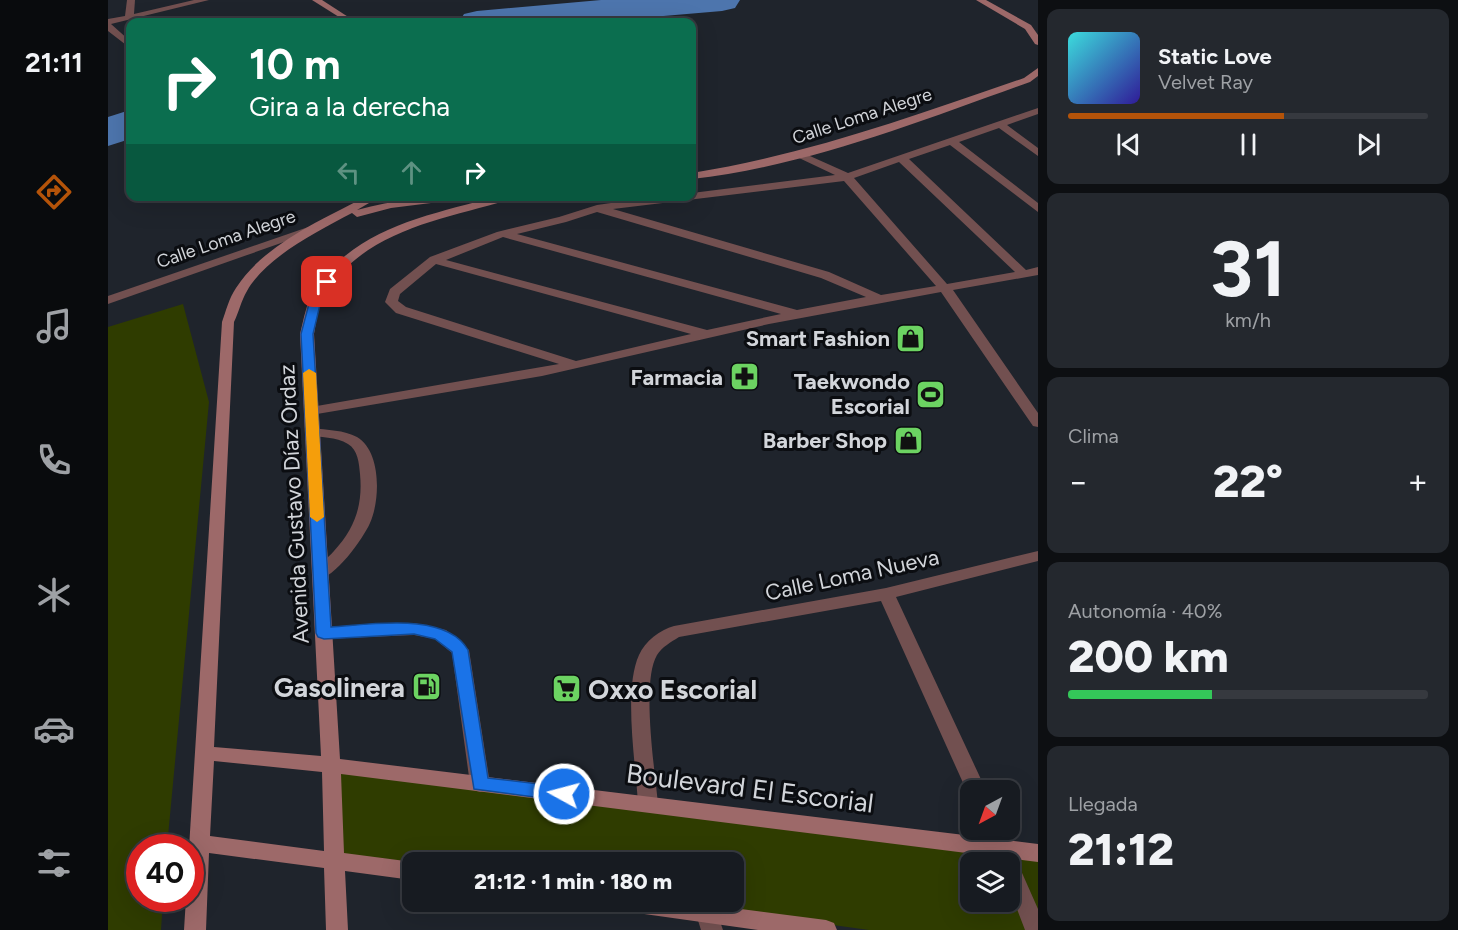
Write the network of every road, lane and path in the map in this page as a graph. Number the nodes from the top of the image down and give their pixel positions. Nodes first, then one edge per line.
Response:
1 (131, 0) edge
2 (205, 0) edge
3 (316, 0) edge
4 (980, 0) edge
5 (129, 18) joint
6 (343, 18) edge
7 (126, 19) edge
8 (108, 24) edge
9 (126, 41) edge
10 (1038, 42) edge
11 (1038, 71) edge
12 (1038, 111) edge
13 (1001, 125) junction
14 (951, 141) junction
15 (1038, 153) edge
16 (801, 155) junction
17 (902, 159) junction
18 (696, 176) edge
19 (847, 177) junction
20 (696, 195) edge
21 (367, 201) edge
22 (426, 201) edge
23 (498, 201) edge
24 (652, 201) edge
25 (597, 208) junction
26 (1038, 209) edge
27 (322, 225) junction
28 (501, 234) junction
29 (434, 260) junction
30 (1038, 272) edge
31 (1024, 274) junction
32 (946, 290) junction
33 (878, 298) junction
34 (108, 300) edge
35 (796, 314) junction
36 (704, 333) junction
37 (575, 365) junction
38 (311, 411) junction
39 (1038, 423) edge
40 (312, 432) junction
41 (1038, 556) edge
42 (320, 576) junction
43 (886, 594) junction
44 (324, 633) junction
45 (204, 753) junction
46 (331, 765) junction
47 (971, 780) edge
48 (480, 784) junction
49 (648, 804) junction
50 (200, 834) edge
51 (204, 844) edge
52 (961, 852) edge
53 (1038, 853) edge
54 (1020, 856) edge
55 (335, 860) junction
56 (402, 870) edge
57 (1020, 891) edge
58 (196, 912) edge
59 (666, 912) edge
60 (710, 922) edge
61 (195, 930) edge
62 (337, 930) edge
63 (826, 930) edge
64 (1036, 930) edge

1 - 5 street
2 - 5 street
3 - 6 street
4 - 10 street
7 - 8 street
8 - 9 street
11 - 16 street, Calle Loma Alegre
12 - 13 street
13 - 14 street
13 - 15 street
14 - 17 street
14 - 26 street
16 - 18 street, Calle Loma Alegre
16 - 19 street
17 - 19 street
17 - 31 street
19 - 20 street
19 - 32 street
21 - 27 street
22 - 27 street, Calle Loma Alegre
23 - 38 street, Avenida Gustavo Díaz Ordaz
24 - 25 street
25 - 28 street
25 - 33 street
27 - 34 street, Calle Loma Alegre
27 - 45 street
28 - 29 street
28 - 35 street
29 - 36 street
29 - 37 street
30 - 31 street
31 - 32 street
32 - 33 street
32 - 39 street
33 - 35 street
35 - 36 street
36 - 37 street
37 - 38 street
38 - 40 street, Avenida Gustavo Díaz Ordaz
40 - 42 street, Avenida Gustavo Díaz Ordaz
40 - 42 street
41 - 43 street, Calle Loma Nueva
42 - 44 street, Avenida Gustavo Díaz Ordaz
43 - 47 street
43 - 49 street, Calle Loma Nueva
44 - 46 street, Avenida Gustavo Díaz Ordaz
44 - 48 street
45 - 46 street, Boulevard El Escorial
45 - 50 street
46 - 48 street, Boulevard El Escorial
46 - 55 street, Avenida Gustavo Díaz Ordaz
48 - 49 street, Boulevard El Escorial
49 - 52 street, Boulevard El Escorial
51 - 55 street
53 - 54 street, Boulevard El Escorial
55 - 56 street
55 - 62 street, Avenida Gustavo Díaz Ordaz
57 - 64 street
58 - 61 street
59 - 60 street
60 - 63 street

